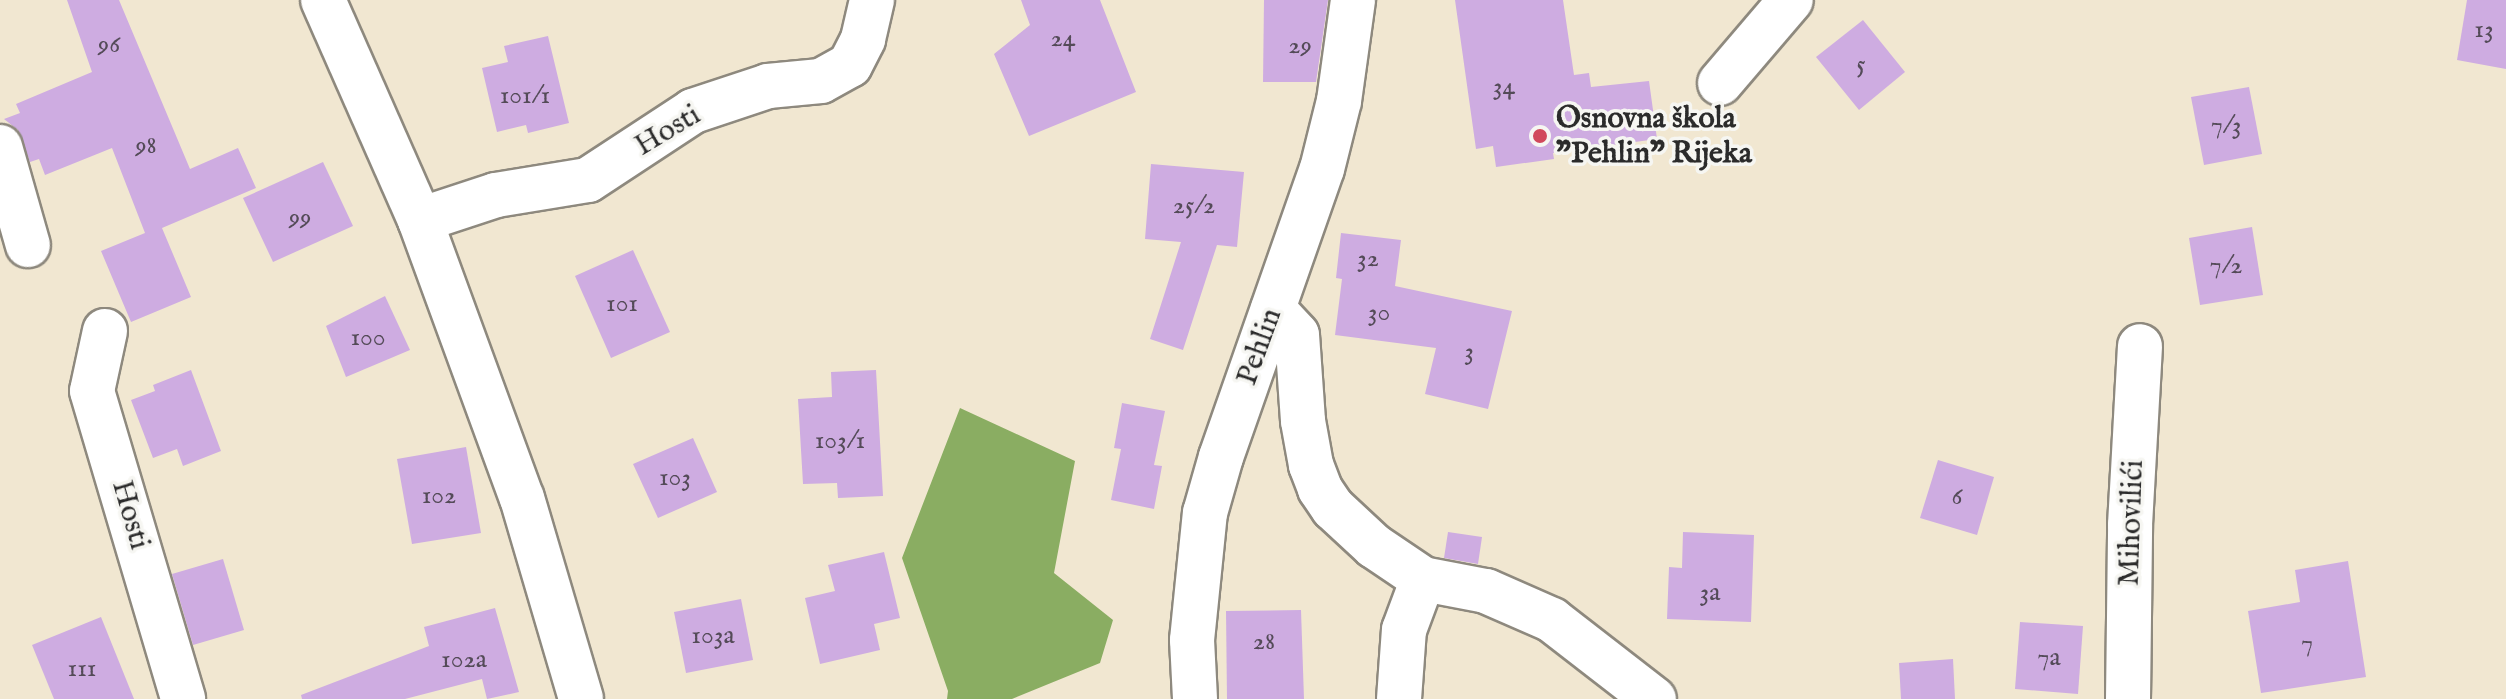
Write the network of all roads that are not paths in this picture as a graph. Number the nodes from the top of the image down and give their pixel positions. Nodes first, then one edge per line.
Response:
1 (323, 0) edge
2 (872, 0) edge
3 (1353, 0) edge
4 (1791, 0) edge
5 (1720, 83) dead end
6 (0, 147) edge
7 (420, 220) junction
8 (28, 245) dead end
9 (1273, 309) junction
10 (105, 331) dead end
11 (2140, 346) dead end
12 (1423, 579) junction
13 (183, 699) edge
14 (581, 699) edge
15 (1195, 699) edge
16 (1399, 699) edge
17 (1654, 699) edge
18 (2128, 699) edge

1 - 7 street
2 - 7 street, Hosti
3 - 9 street, Pehlin
4 - 5 street
6 - 8 street
7 - 14 street
9 - 12 street
9 - 15 street, Pehlin
10 - 13 street, Hosti
11 - 18 street, Mihovilići
12 - 16 street
12 - 17 street

